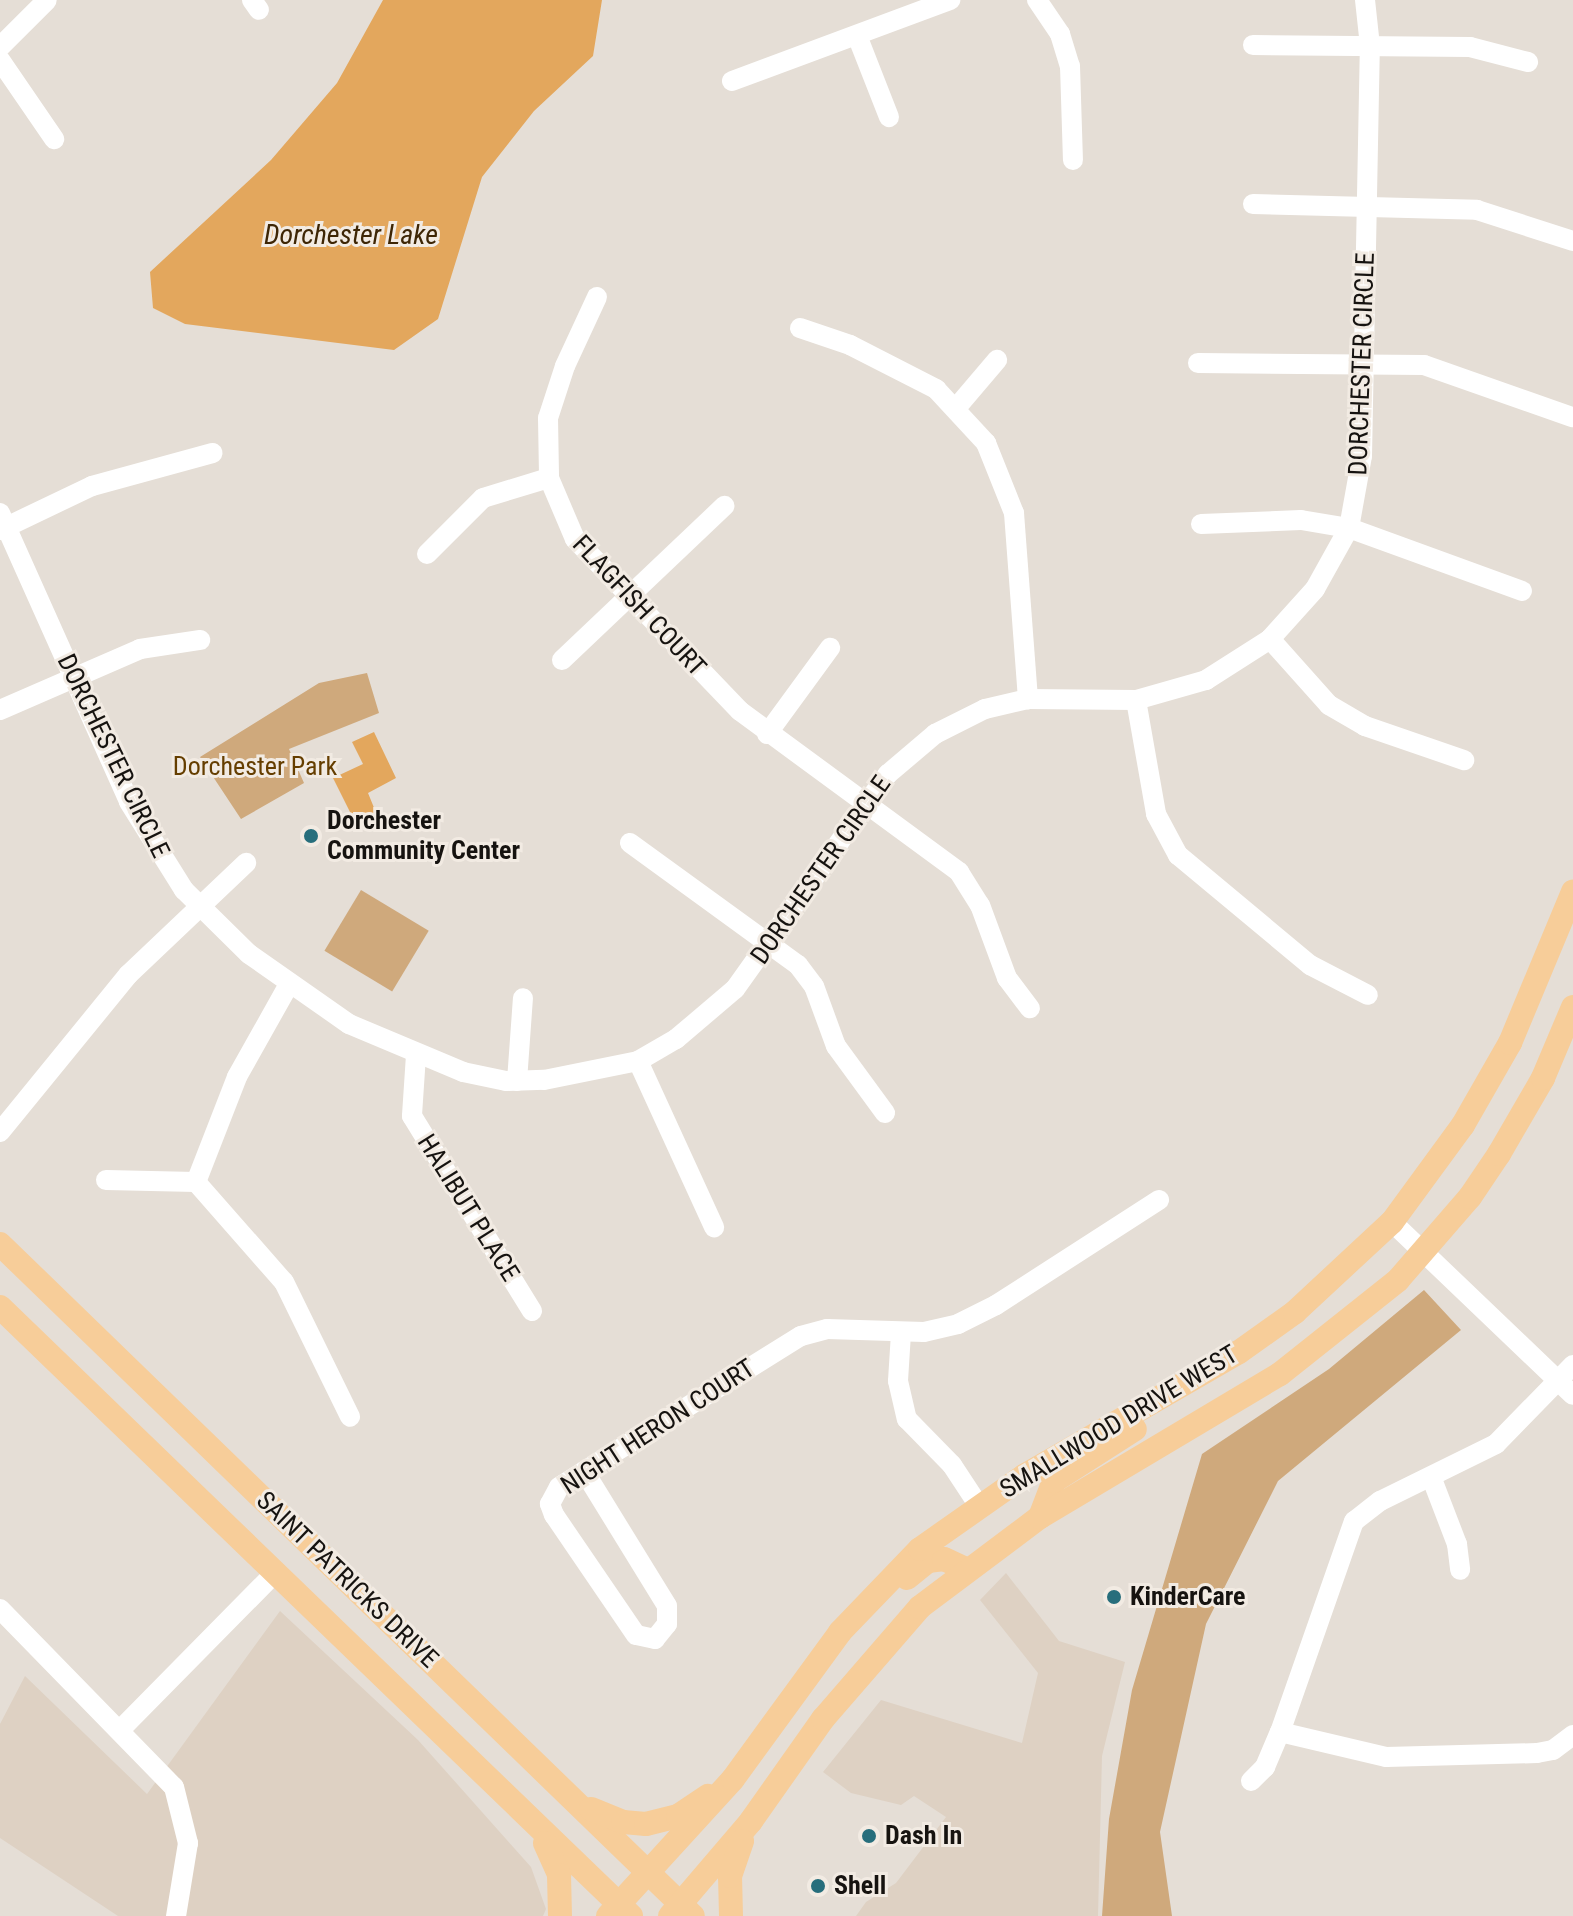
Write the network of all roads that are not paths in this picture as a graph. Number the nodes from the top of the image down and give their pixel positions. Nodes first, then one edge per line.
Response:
1 (47, 0) edge
2 (950, 0) edge
3 (1037, 0) edge
4 (1365, 0) edge
5 (858, 38) junction
6 (1253, 45) dead end
7 (1370, 46) junction
8 (0, 47) edge
9 (0, 60) edge
10 (1528, 62) dead end
11 (732, 81) dead end
12 (889, 117) dead end
13 (54, 139) dead end
14 (1073, 160) dead end
15 (1253, 204) dead end
16 (1367, 206) junction
17 (1573, 241) edge
18 (597, 297) dead end
19 (800, 328) dead end
20 (997, 360) dead end
21 (1198, 363) dead end
22 (1364, 365) junction
23 (957, 407) junction
24 (1572, 417) edge
25 (213, 453) dead end
26 (549, 478) junction
27 (724, 506) dead end
28 (2, 523) edge
29 (1201, 524) dead end
30 (1349, 528) junction
31 (427, 554) dead end
32 (1522, 591) dead end
33 (627, 598) junction
34 (1270, 639) junction
35 (200, 640) dead end
36 (830, 648) dead end
37 (562, 660) dead end
38 (73, 677) junction
39 (1028, 699) junction
40 (1136, 700) junction
41 (0, 710) edge
42 (767, 734) junction
43 (1464, 760) dead end
44 (865, 805) junction
45 (630, 843) dead end
46 (246, 863) dead end
47 (1573, 892) edge
48 (198, 907) junction
49 (769, 943) junction
50 (288, 986) junction
51 (1368, 995) dead end
52 (523, 998) dead end
53 (1573, 1007) edge
54 (1030, 1008) dead end
55 (416, 1055) junction
56 (638, 1061) junction
57 (517, 1081) junction
58 (885, 1113) dead end
59 (0, 1132) edge
60 (106, 1180) dead end
61 (196, 1182) junction
62 (1159, 1200) dead end
63 (1392, 1222) junction
64 (714, 1227) dead end
65 (0, 1244) edge
66 (1425, 1252) junction
67 (0, 1307) edge
68 (532, 1311) dead end
69 (1295, 1312) junction
70 (901, 1333) junction
71 (1573, 1365) edge
72 (1566, 1388) edge
73 (350, 1417) dead end
74 (584, 1471) junction
75 (1432, 1479) junction
76 (979, 1506) junction
77 (1040, 1517) junction
78 (968, 1570) junction
79 (1460, 1570) dead end
80 (275, 1573) junction
81 (0, 1609) edge
82 (821, 1659) junction
83 (122, 1728) junction
84 (1280, 1732) junction
85 (1573, 1735) edge
86 (733, 1779) junction
87 (1251, 1781) dead end
88 (580, 1805) junction
89 (751, 1821) junction
90 (539, 1830) junction
91 (650, 1873) junction
92 (620, 1912) edge
93 (682, 1912) edge
94 (176, 1916) edge
95 (560, 1916) edge
96 (731, 1916) edge

1 - 8 street
2 - 5 street
3 - 14 street
4 - 7 street, DORCHESTER CIRCLE
5 - 11 street
5 - 12 street
6 - 7 street
7 - 10 street
7 - 16 street, DORCHESTER CIRCLE
9 - 13 street
15 - 16 street
16 - 17 street
16 - 22 street, DORCHESTER CIRCLE
18 - 26 street, FLAGFISH COURT
19 - 23 street
20 - 23 street
21 - 22 street
22 - 24 street
22 - 30 street, DORCHESTER CIRCLE
23 - 39 street
25 - 28 street
26 - 31 street
26 - 33 street, FLAGFISH COURT
27 - 33 street
28 - 38 street, DORCHESTER CIRCLE
29 - 30 street
30 - 32 street
30 - 34 street, DORCHESTER CIRCLE
33 - 37 street
33 - 42 street, FLAGFISH COURT
34 - 40 street, DORCHESTER CIRCLE
34 - 43 street
35 - 38 street
36 - 42 street
38 - 41 street
38 - 48 street, DORCHESTER CIRCLE
39 - 40 street, DORCHESTER CIRCLE
39 - 44 street, DORCHESTER CIRCLE
40 - 51 street
42 - 44 street, FLAGFISH COURT
44 - 49 street, DORCHESTER CIRCLE
44 - 54 street, FLAGFISH COURT
45 - 49 street
46 - 48 street
47 - 63 main road, SMALLWOOD DRIVE WEST
48 - 50 street, DORCHESTER CIRCLE
48 - 59 street
49 - 56 street, DORCHESTER CIRCLE
49 - 58 street
50 - 55 street, DORCHESTER CIRCLE
50 - 61 street
52 - 57 street
53 - 66 main road, SMALLWOOD DRIVE WEST
55 - 57 street, DORCHESTER CIRCLE
55 - 68 street, HALIBUT PLACE
56 - 57 street, DORCHESTER CIRCLE
56 - 64 street
60 - 61 street
61 - 73 street
62 - 70 street, NIGHT HERON COURT
63 - 66 street
63 - 69 main road, SMALLWOOD DRIVE WEST
65 - 88 main road, SAINT PATRICKS DRIVE
66 - 72 street
66 - 77 main road, SMALLWOOD DRIVE WEST
67 - 80 main road, SAINT PATRICKS DRIVE
69 - 76 main road, SMALLWOOD DRIVE WEST
69 - 77 main road
70 - 74 street, NIGHT HERON COURT
70 - 76 street
71 - 72 street
72 - 75 street
74 - 74 street, NIGHT HERON COURT
75 - 79 street
75 - 84 street
76 - 82 main road, SMALLWOOD DRIVE WEST
77 - 78 main road, SMALLWOOD DRIVE WEST
78 - 82 main road
78 - 89 main road, SMALLWOOD DRIVE WEST
80 - 83 street
80 - 90 main road, SAINT PATRICKS DRIVE
81 - 83 street
82 - 86 main road, SMALLWOOD DRIVE WEST
83 - 94 street
84 - 85 street
84 - 87 street
86 - 88 main road
86 - 91 main road, SMALLWOOD DRIVE WEST
88 - 91 main road, SAINT PATRICKS DRIVE
89 - 93 main road, SMALLWOOD DRIVE WEST
89 - 96 main road
90 - 92 main road, SAINT PATRICKS DRIVE
90 - 95 main road
91 - 92 main road, SMALLWOOD DRIVE WEST
91 - 93 main road, SAINT PATRICKS DRIVE

